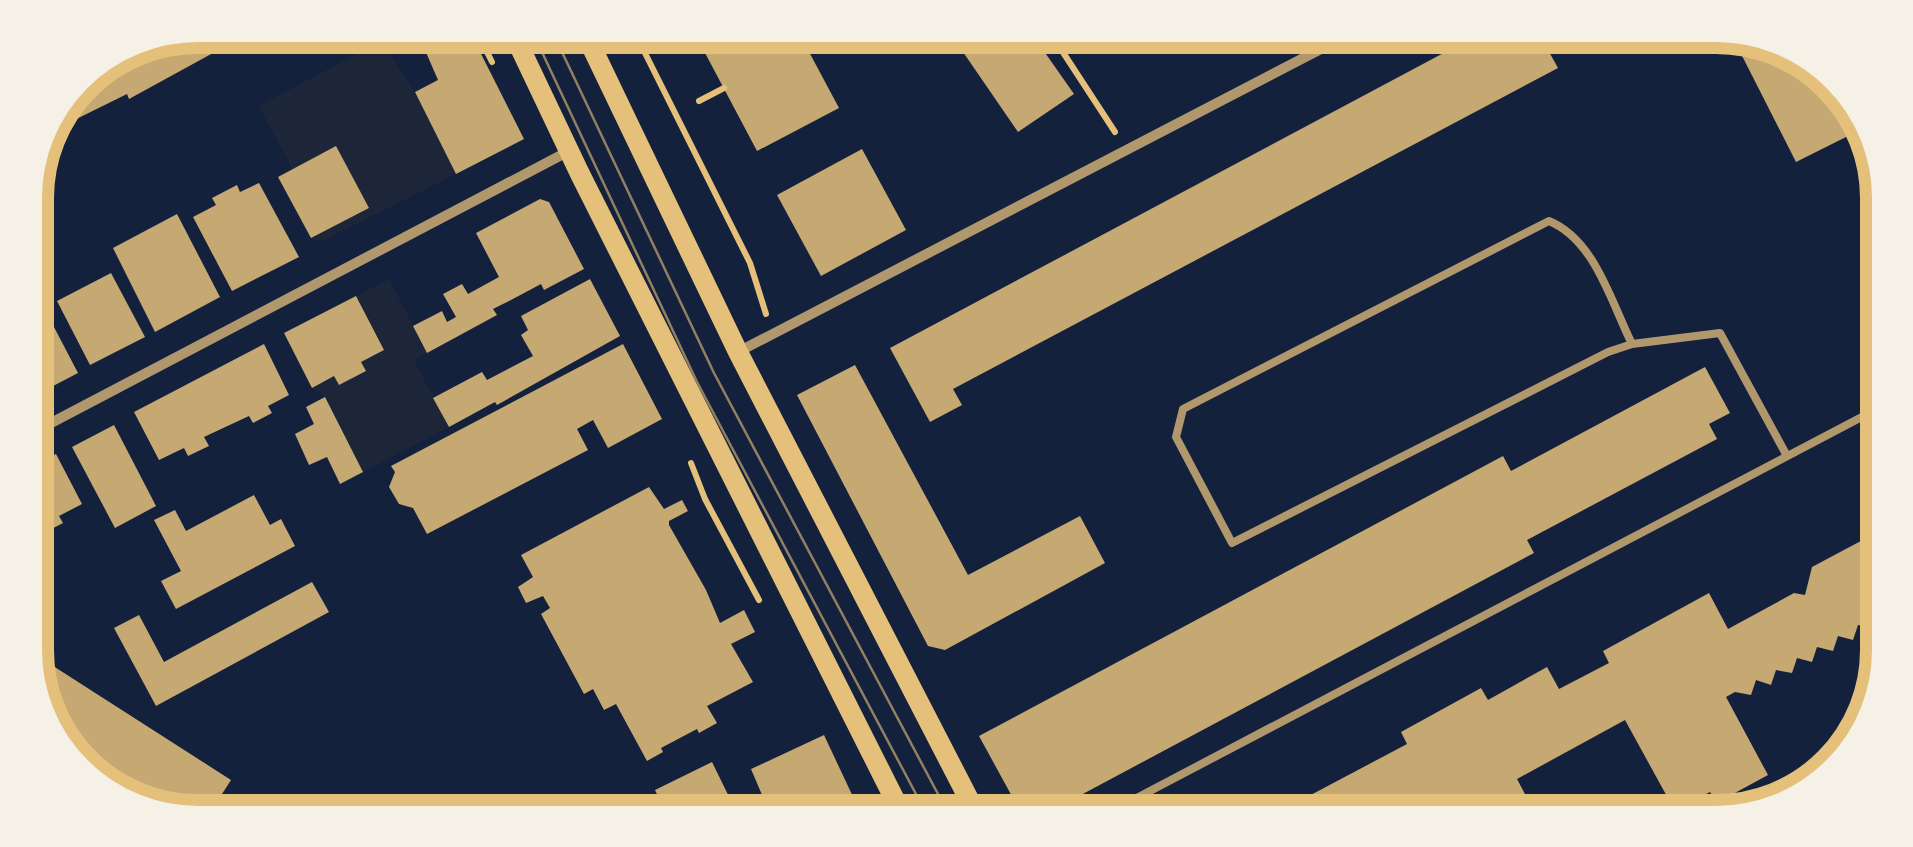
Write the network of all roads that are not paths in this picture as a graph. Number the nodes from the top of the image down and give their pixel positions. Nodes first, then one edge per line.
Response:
1 (520, 47) edge
2 (591, 47) edge
3 (1325, 47) edge
4 (569, 151) junction
5 (1632, 344) junction
6 (738, 352) junction
7 (1866, 415) edge
8 (48, 425) edge
9 (1787, 456) junction
10 (968, 799) edge
11 (1134, 799) edge
12 (895, 800) edge

1 - 4 main road
2 - 6 main road
3 - 6 street
4 - 8 street
4 - 12 main road
5 - 5 lane
5 - 9 lane
6 - 10 main road
7 - 9 lane
9 - 11 lane

